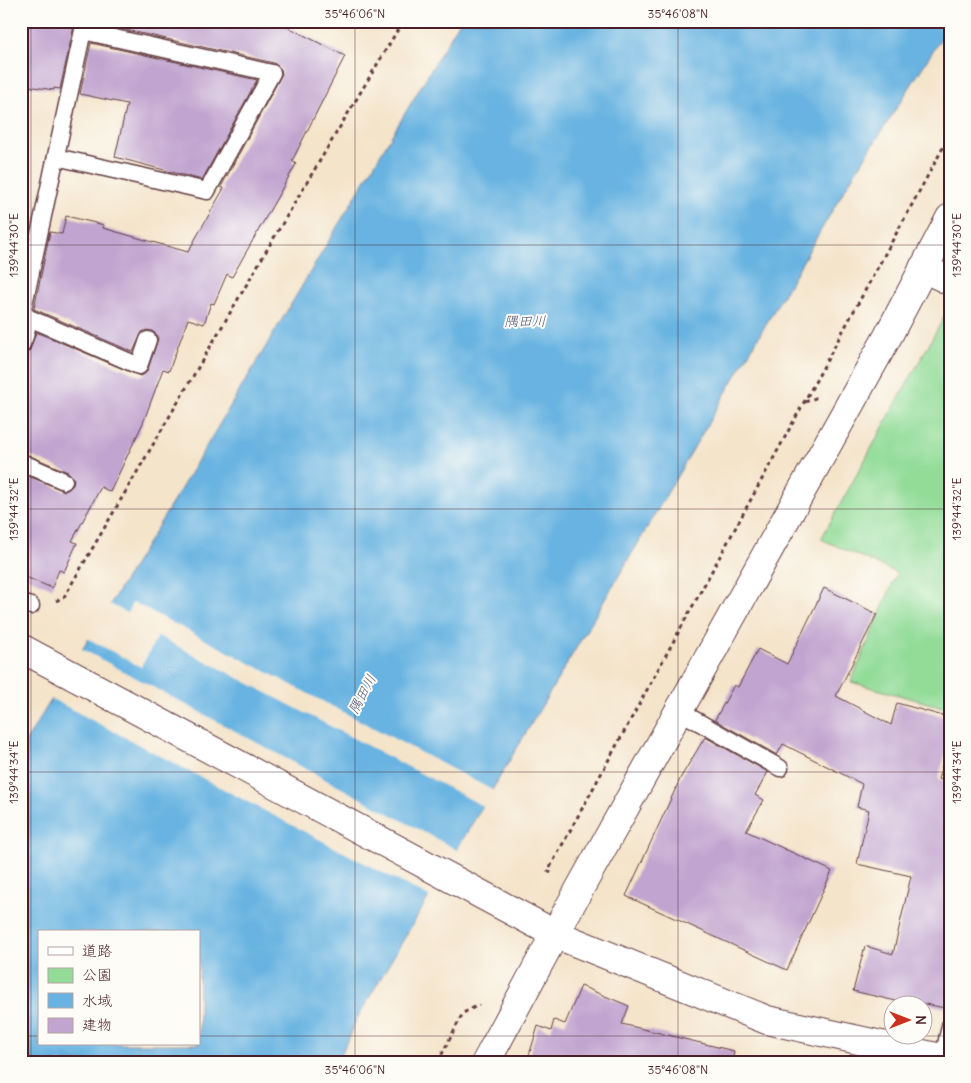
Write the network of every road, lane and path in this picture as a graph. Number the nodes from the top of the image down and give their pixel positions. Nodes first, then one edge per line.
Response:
1 (403, 21) edge
2 (84, 26) edge
3 (950, 135) edge
4 (56, 158) junction
5 (950, 218) edge
6 (923, 268) junction
7 (950, 281) edge
8 (24, 312) edge
9 (148, 340) dead end
10 (21, 346) edge
11 (21, 462) edge
12 (64, 481) dead end
13 (49, 605) dead end
14 (21, 648) edge
15 (679, 711) junction
16 (780, 768) dead end
17 (578, 892) junction
18 (545, 929) junction
19 (950, 1026) edge
20 (946, 1060) edge
21 (486, 1062) edge

1 - 13 path
2 - 4 lane
2 - 4 lane
3 - 17 path
4 - 8 lane
5 - 6 street
6 - 7 street
6 - 15 street
8 - 9 lane
8 - 10 lane
11 - 12 lane
14 - 18 street
15 - 16 lane
15 - 17 street
17 - 18 street
18 - 20 street
18 - 21 street
19 - 20 lane

